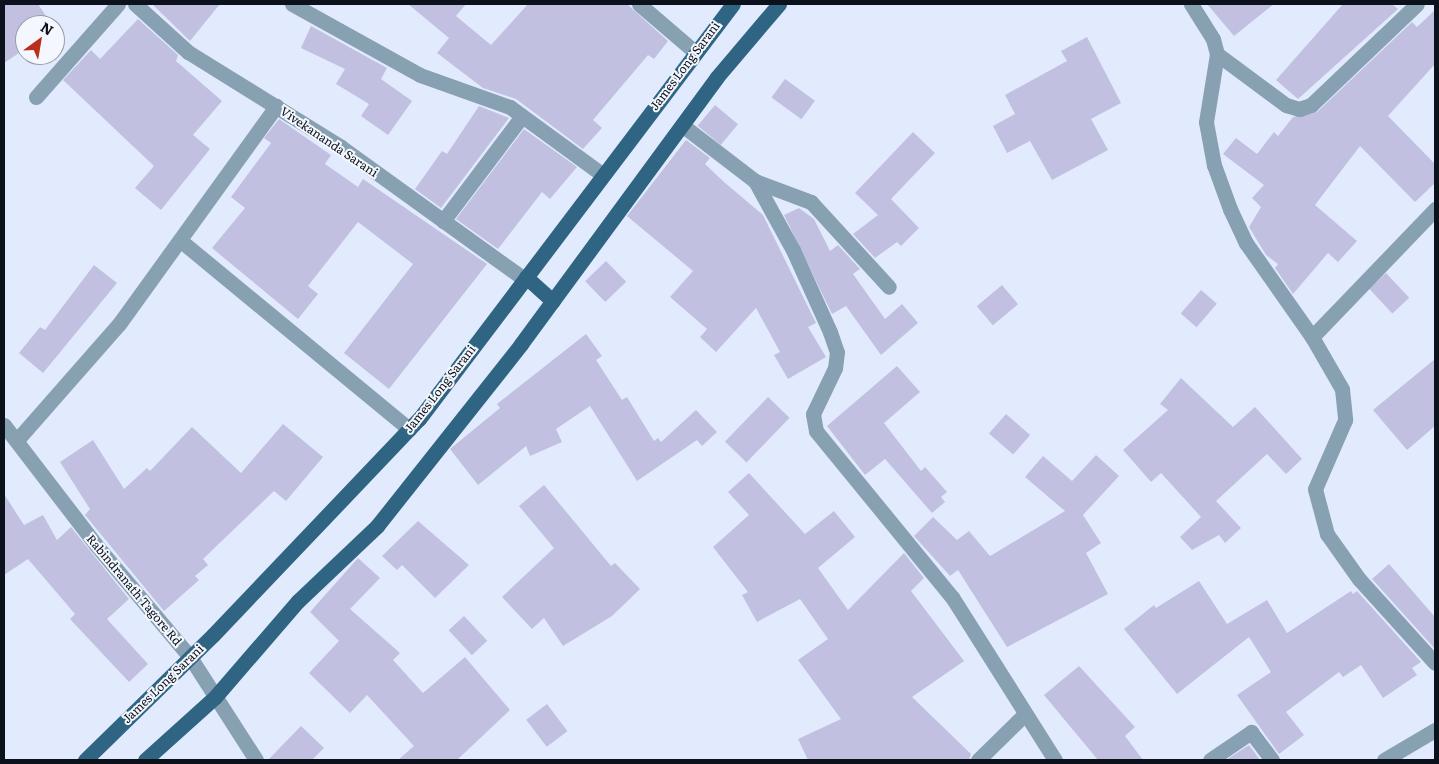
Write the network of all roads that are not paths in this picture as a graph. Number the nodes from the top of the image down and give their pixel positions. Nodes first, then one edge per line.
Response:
1 (118, 4) edge
2 (135, 4) edge
3 (292, 4) edge
4 (639, 4) edge
5 (733, 4) edge
6 (779, 4) edge
7 (1191, 4) edge
8 (1418, 4) edge
9 (317, 9) edge
10 (695, 52) junction
11 (1217, 54) junction
12 (36, 97) dead end
13 (276, 106) junction
14 (522, 116) junction
15 (682, 125) junction
16 (603, 175) junction
17 (755, 181) junction
18 (1435, 209) edge
19 (443, 221) junction
20 (181, 241) junction
21 (525, 278) junction
22 (889, 287) dead end
23 (553, 301) junction
24 (1312, 337) junction
25 (4, 425) edge
26 (409, 429) junction
27 (17, 440) junction
28 (190, 657) junction
29 (1435, 663) edge
30 (215, 696) junction
31 (1024, 715) junction
32 (1435, 730) edge
33 (85, 760) edge
34 (145, 760) edge
35 (256, 760) edge
36 (978, 760) edge
37 (1055, 760) edge
38 (1210, 760) edge
39 (1272, 760) edge
40 (1384, 760) edge

1 - 12 street
2 - 13 street, Vivekananda Sarani
3 - 9 street
4 - 10 street
5 - 10 main road, James Long Sarani
6 - 15 main road
7 - 11 street
8 - 11 street
9 - 14 street
10 - 16 main road, James Long Sarani
11 - 24 street
13 - 19 street, Vivekananda Sarani
13 - 20 street
14 - 16 street
14 - 19 street
15 - 17 street
15 - 23 main road
16 - 21 main road, James Long Sarani
17 - 22 street
17 - 31 street
18 - 24 street
19 - 21 street, Vivekananda Sarani
20 - 26 street
20 - 27 street
21 - 23 main road
21 - 26 main road, James Long Sarani
23 - 30 main road
24 - 29 street
25 - 27 street, Rabindranath Tagore Rd
26 - 28 main road, James Long Sarani
27 - 28 street, Rabindranath Tagore Rd
28 - 30 street, Rabindranath Tagore Rd
28 - 33 main road, James Long Sarani
30 - 34 main road
30 - 35 street, Rabindranath Tagore Rd
31 - 36 street
31 - 37 street
32 - 40 street
38 - 39 street

